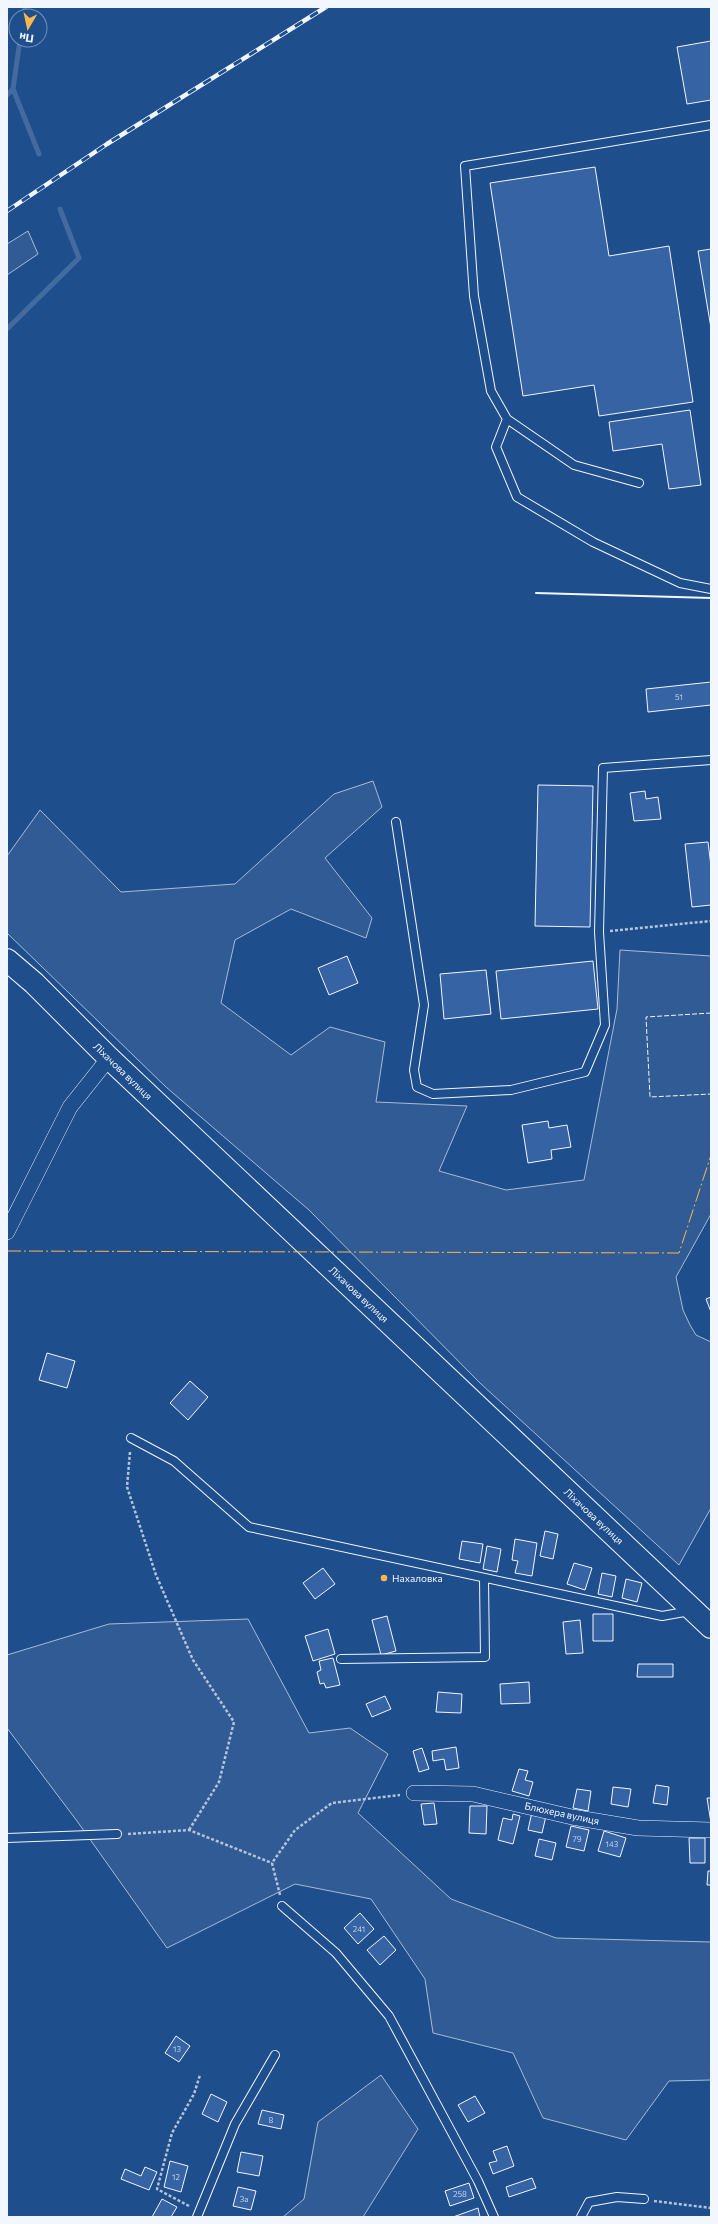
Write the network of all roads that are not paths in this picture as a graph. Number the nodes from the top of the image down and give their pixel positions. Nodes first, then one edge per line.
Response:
1 (711, 125) edge
2 (507, 419) junction
3 (639, 483) dead end
4 (711, 589) edge
5 (711, 760) edge
6 (396, 822) dead end
7 (7, 960) edge
8 (109, 1058) junction
9 (7, 1232) edge
10 (131, 1438) road end
11 (484, 1579) junction
12 (695, 1611) junction
13 (711, 1627) edge
14 (341, 1660) dead end
15 (414, 1793) road end
16 (711, 1830) edge
17 (117, 1834) road end
18 (7, 1838) edge
19 (282, 1906) road end
20 (275, 2055) dead end
21 (644, 2199) road end
22 (198, 2214) edge
23 (494, 2217) edge
24 (581, 2217) edge

1 - 2 lane
2 - 3 lane
2 - 4 lane
5 - 6 lane
7 - 8 street, Ліхачова вулиця
8 - 9 street
8 - 12 street, Ліхачова вулиця
10 - 11 lane
11 - 12 lane
11 - 14 lane
12 - 13 street, Ліхачова вулиця
15 - 16 street, Блюхера вулиця
17 - 18 lane
19 - 23 lane
20 - 22 lane
21 - 24 lane

